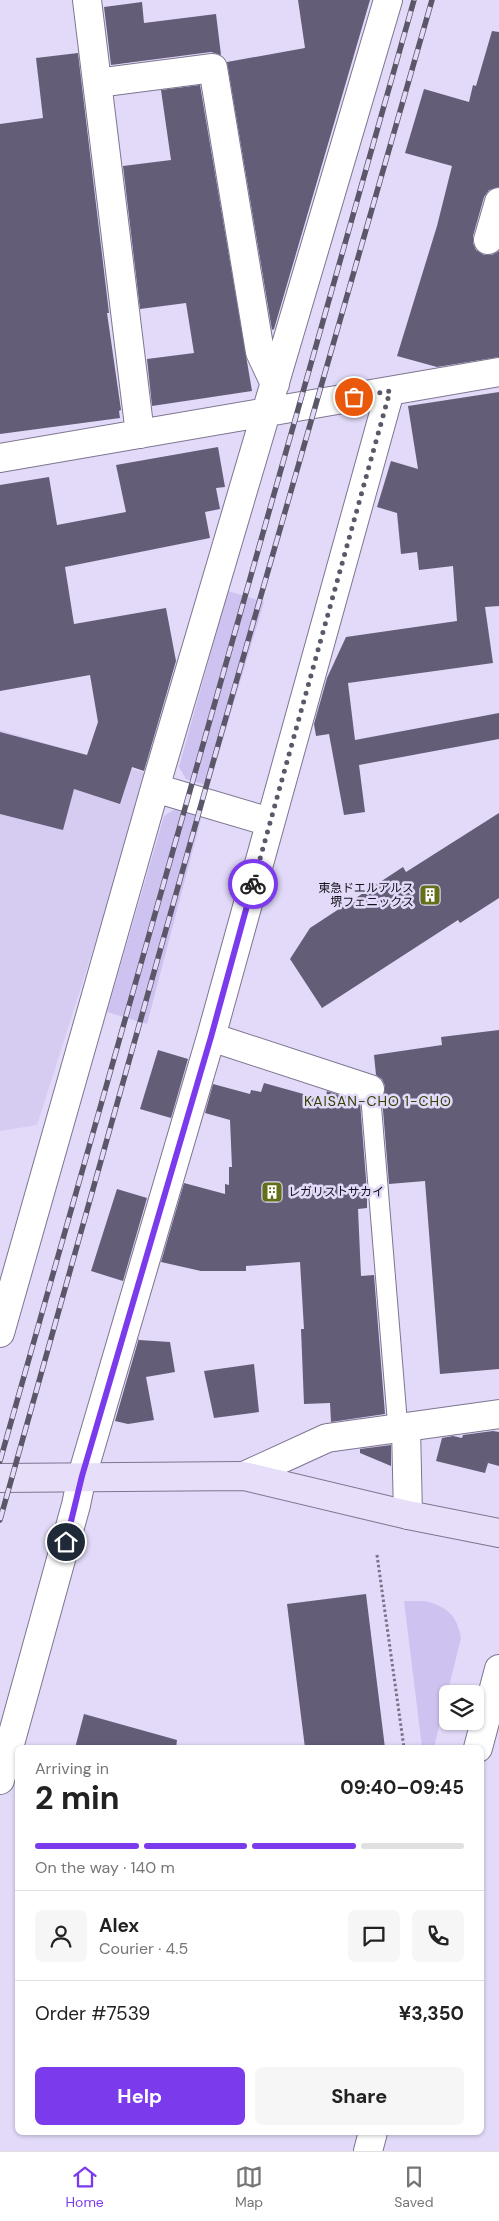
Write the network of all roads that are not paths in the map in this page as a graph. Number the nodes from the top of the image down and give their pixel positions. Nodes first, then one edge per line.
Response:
1 (87, 0) edge
2 (388, 0) edge
3 (98, 83) junction
4 (499, 202) edge
5 (488, 240) dead end
6 (499, 372) edge
7 (275, 384) junction
8 (390, 391) junction
9 (265, 412) junction
10 (140, 434) junction
11 (0, 458) edge
12 (156, 788) junction
13 (270, 822) junction
14 (211, 1037) junction
15 (370, 1089) joint
16 (0, 1333) edge
17 (499, 1414) edge
18 (402, 1428) junction
19 (82, 1476) junction
20 (244, 1476) junction
21 (0, 1478) edge
22 (408, 1516) junction
23 (499, 1533) edge
24 (499, 1669) edge
25 (479, 1745) edge
26 (0, 1780) edge
27 (372, 2135) edge
28 (368, 2151) edge

1 - 3 street
2 - 7 street
3 - 7 street
3 - 10 street
4 - 5 street
6 - 8 street
7 - 9 street
8 - 9 street
8 - 13 street
9 - 10 street
9 - 12 street
10 - 11 street
12 - 13 street
12 - 16 street
13 - 14 street
14 - 15 street
14 - 19 street
15 - 18 lane
17 - 18 street
18 - 20 street
18 - 22 street
19 - 20 street
19 - 21 street
19 - 26 street
20 - 22 street
22 - 23 street
24 - 25 street
27 - 28 street

